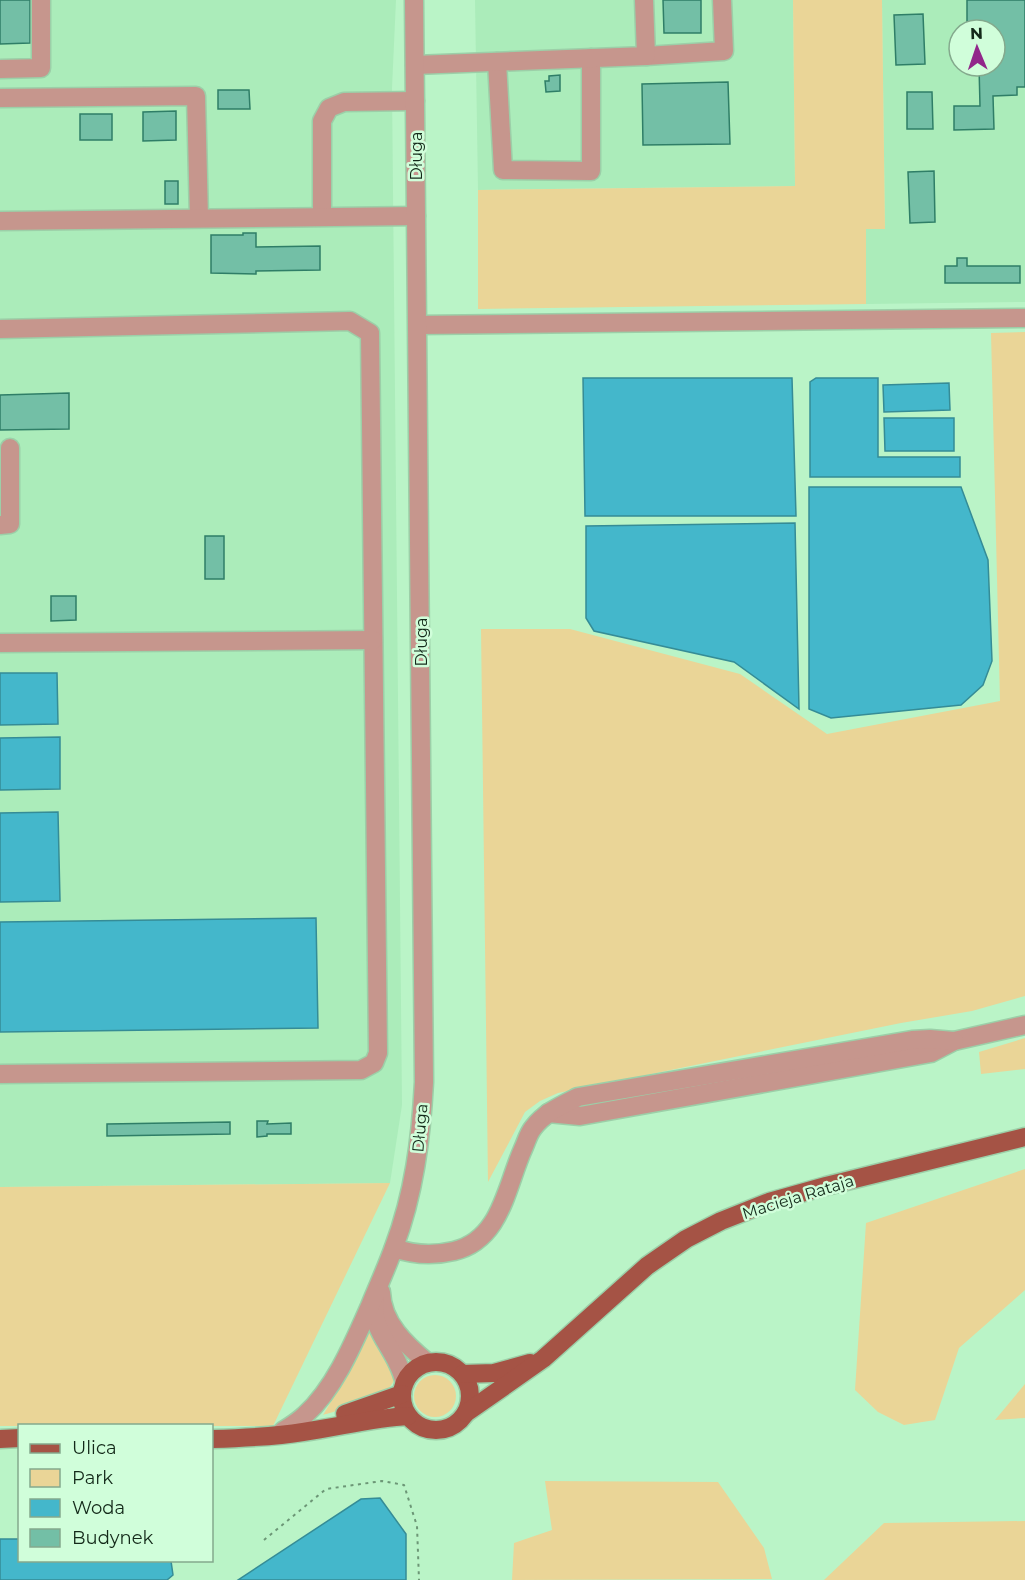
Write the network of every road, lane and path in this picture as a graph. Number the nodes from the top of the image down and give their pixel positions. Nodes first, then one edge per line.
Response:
1 (41, 0) edge
2 (414, 0) edge
3 (644, 0) edge
4 (722, 0) edge
5 (646, 56) junction
6 (591, 58) junction
7 (497, 62) junction
8 (415, 65) junction
9 (0, 69) edge
10 (0, 98) edge
11 (415, 101) junction
12 (322, 216) junction
13 (416, 216) junction
14 (199, 218) junction
15 (0, 221) edge
16 (1025, 318) edge
17 (418, 325) junction
18 (0, 329) edge
19 (10, 448) dead end
20 (0, 525) edge
21 (373, 640) junction
22 (0, 643) edge
23 (1025, 1025) edge
24 (0, 1074) edge
25 (1025, 1137) edge
26 (394, 1248) junction
27 (382, 1278) junction
28 (543, 1359) junction
29 (428, 1363) junction
30 (462, 1374) junction
31 (403, 1388) junction
32 (466, 1413) junction
33 (408, 1416) junction
34 (283, 1431) junction
35 (0, 1438) edge
36 (18, 1438) edge
37 (258, 1438) junction
38 (213, 1439) edge
39 (264, 1540) dead end
40 (418, 1580) edge

1 - 9 street
2 - 8 street, Długa
3 - 5 street
4 - 5 street
5 - 6 street
6 - 7 street
6 - 7 street
7 - 8 street
8 - 11 street, Długa
10 - 14 street
11 - 12 street
11 - 13 street, Długa
12 - 13 street
12 - 14 street
13 - 17 street, Długa
14 - 15 street
16 - 17 street
17 - 26 street, Długa
18 - 21 street
19 - 20 street
21 - 22 street
21 - 24 street
23 - 26 street
25 - 28 main road, Macieja Rataja
26 - 27 street, Długa
27 - 29 street, Długa
27 - 31 street, Długa
27 - 34 street, Długa
28 - 30 main road, Macieja Rataja
28 - 32 main road, Macieja Rataja
29 - 30 main road
29 - 31 main road
30 - 32 main road
31 - 33 main road
31 - 34 main road, Długa
32 - 33 main road
33 - 37 main road, Długa
34 - 37 main road, Długa
35 - 36 main road
37 - 38 main road, Długa
39 - 40 path

